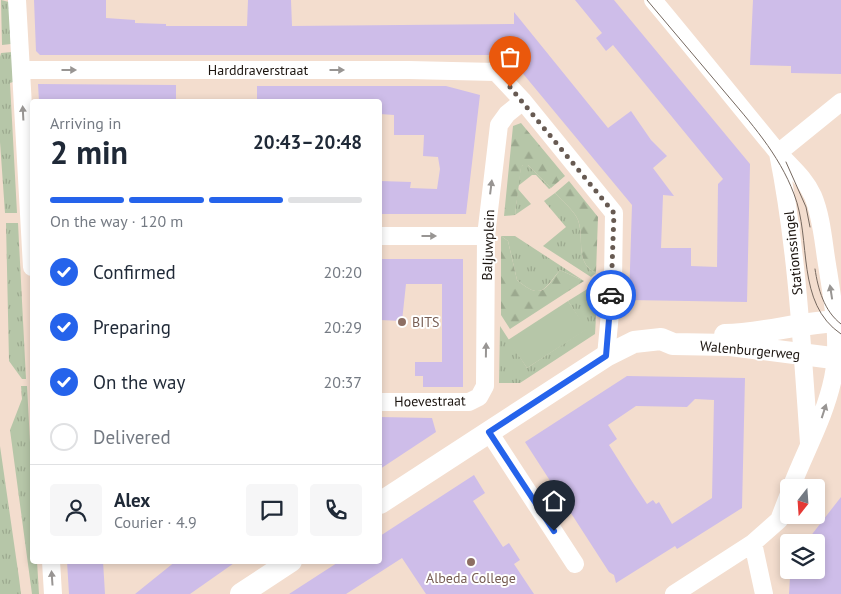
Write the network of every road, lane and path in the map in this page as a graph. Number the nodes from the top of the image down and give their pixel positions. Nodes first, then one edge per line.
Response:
1 (16, 0) edge
2 (653, 0) edge
3 (21, 70) junction
4 (523, 102) junction
5 (841, 102) edge
6 (778, 153) junction
7 (30, 205) edge
8 (382, 236) edge
9 (486, 236) junction
10 (838, 321) edge
11 (801, 324) junction
12 (660, 339) junction
13 (803, 355) junction
14 (606, 356) junction
15 (838, 358) edge
16 (479, 397) joint
17 (382, 402) edge
18 (489, 432) junction
19 (809, 443) junction
20 (795, 479) edge
21 (382, 502) edge
22 (780, 517) edge
23 (753, 543) junction
24 (51, 564) edge
25 (286, 564) edge
26 (575, 564) dead end
27 (53, 594) edge
28 (241, 594) edge
29 (674, 594) edge
30 (764, 594) edge

1 - 3 street
2 - 6 street, Stationssingel
3 -> 4 street, Harddraverstraat
7 -> 3 street
9 -> 4 street, Baljuwplein
4 - 14 street
5 - 6 street
10 -> 6 street, Stationssingel
6 - 11 street, Stationssingel
8 -> 9 street
16 -> 9 street, Baljuwplein
10 - 11 street, Walenburgerweg
10 - 15 street, Stationssingel
11 - 12 street, Walenburgerweg
11 - 13 street, Stationssingel
12 - 13 street, Walenburgerweg
12 - 14 street, Walenburgerweg
13 - 15 street, Walenburgerweg
13 - 19 street, Stationssingel
14 - 18 street, Walenburgerweg
19 -> 15 street, Stationssingel
16 - 17 street, Hoevestraat
18 - 21 street, Walenburgerweg
18 - 26 street
19 - 20 street, Stationssingel
22 - 23 street
23 - 29 street
23 - 30 street
27 -> 24 street
25 - 28 street

